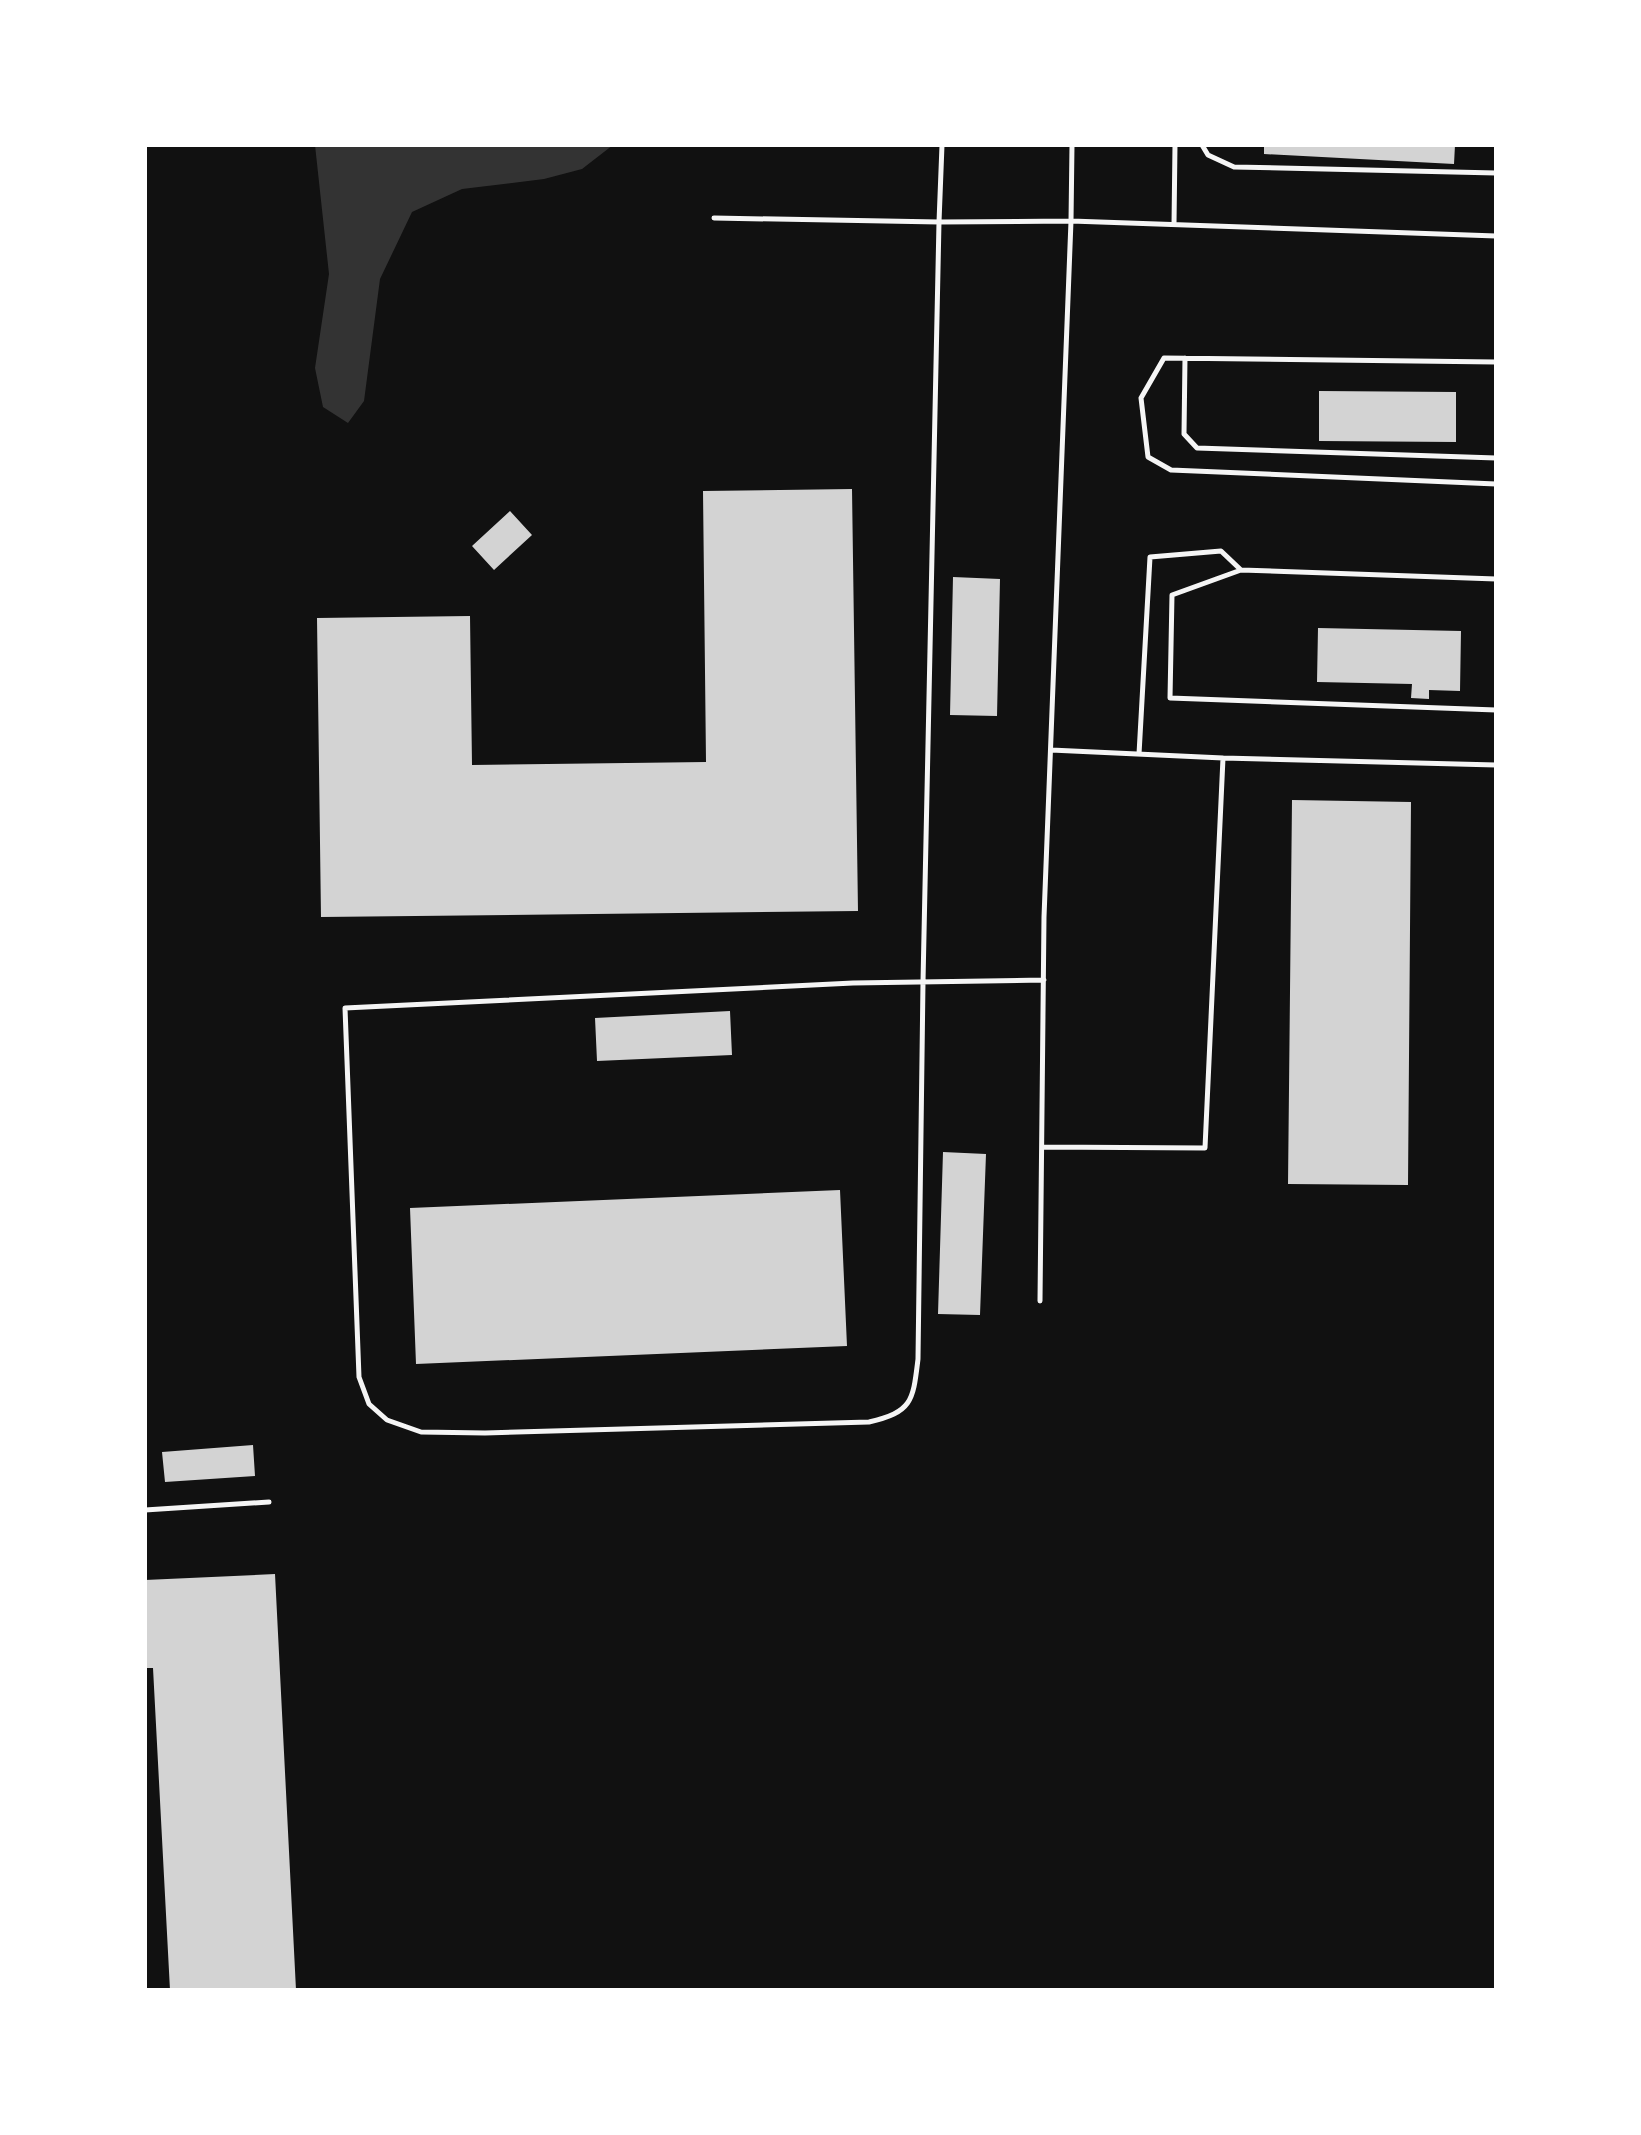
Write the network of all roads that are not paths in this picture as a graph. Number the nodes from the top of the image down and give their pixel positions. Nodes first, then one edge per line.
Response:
1 (942, 145) edge
2 (1072, 145) edge
3 (1175, 145) edge
4 (1202, 145) edge
5 (1496, 173) edge
6 (714, 218) dead end
7 (1071, 221) junction
8 (939, 222) junction
9 (1174, 224) junction
10 (1496, 236) edge
11 (1185, 358) junction
12 (1496, 362) edge
13 (1496, 458) edge
14 (1496, 484) edge
15 (1241, 570) junction
16 (1496, 579) edge
17 (1496, 710) edge
18 (1051, 750) junction
19 (1139, 754) junction
20 (1223, 758) junction
21 (1496, 765) edge
22 (1044, 980) junction
23 (923, 982) junction
24 (1042, 1147) junction
25 (1040, 1301) dead end
26 (269, 1502) dead end
27 (145, 1510) edge

1 - 8 lane
2 - 7 lane
3 - 9 lane
4 - 5 lane
6 - 8 lane
7 - 8 lane
7 - 9 lane
7 - 18 lane
8 - 23 lane
9 - 10 lane
11 - 12 lane
11 - 13 lane
11 - 14 lane
15 - 16 lane
15 - 17 lane
15 - 19 lane
18 - 19 lane
18 - 22 lane
19 - 20 lane
20 - 21 lane
20 - 24 lane
22 - 23 lane
22 - 24 lane
23 - 23 lane
24 - 25 lane
26 - 27 lane

